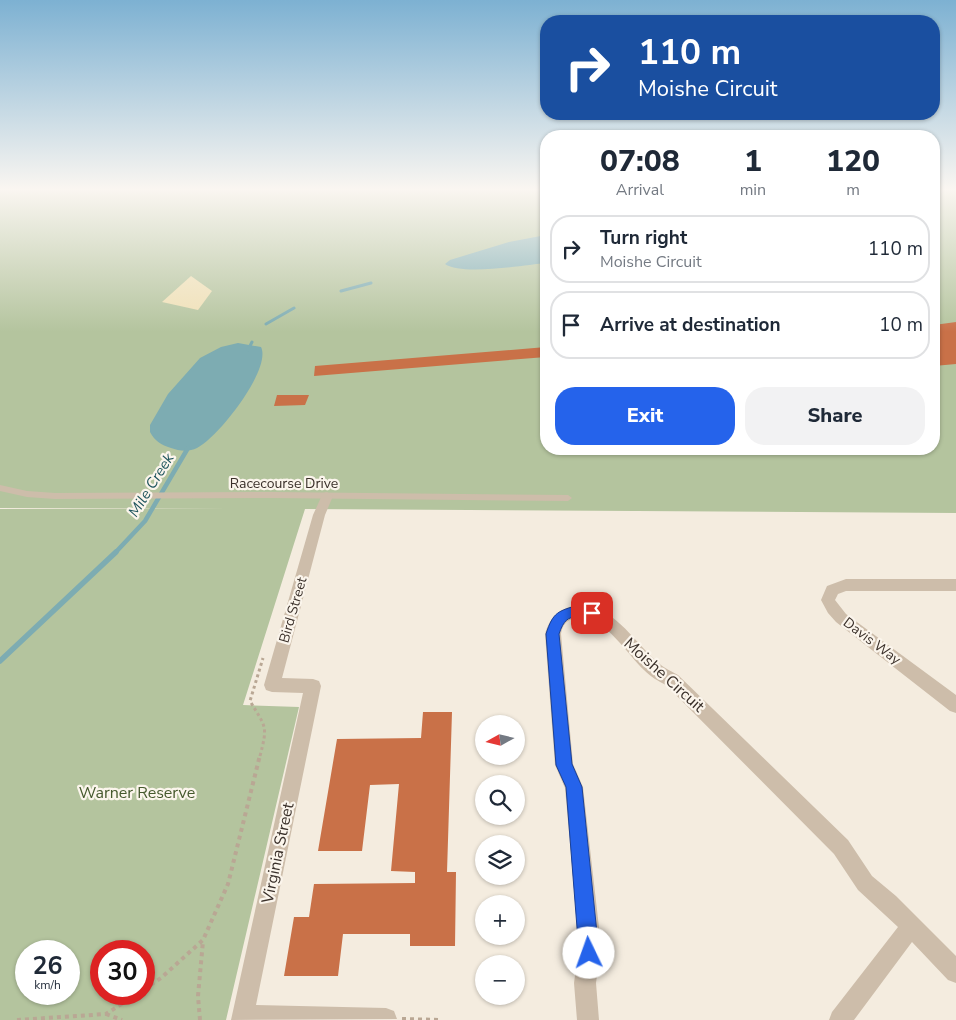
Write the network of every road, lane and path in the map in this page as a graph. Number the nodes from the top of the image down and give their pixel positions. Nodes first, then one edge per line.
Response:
1 (0, 488) edge
2 (327, 496) junction
3 (568, 498) dead end
4 (956, 585) edge
5 (264, 654) dead end
6 (313, 686) joint
7 (956, 705) edge
8 (911, 927) junction
9 (203, 940) junction
10 (956, 972) edge
11 (155, 982) edge
12 (120, 1005) edge
13 (106, 1014) junction
14 (243, 1018) edge
15 (386, 1019) edge
16 (16, 1020) edge
17 (122, 1020) edge
18 (200, 1020) edge
19 (441, 1020) edge
20 (588, 1020) edge
21 (840, 1020) edge

1 - 2 lane, Racecourse Drive
2 - 3 lane, Racecourse Drive
2 - 6 street, Bird Street
4 - 7 street, Davis Way
5 - 9 path
6 - 14 street, Virginia Street
8 - 10 street, Moishe Circuit
8 - 20 street, Moishe Circuit
8 - 21 street
9 - 11 path
9 - 18 path
12 - 13 path
13 - 16 path
13 - 17 path
14 - 15 street
15 - 19 path

